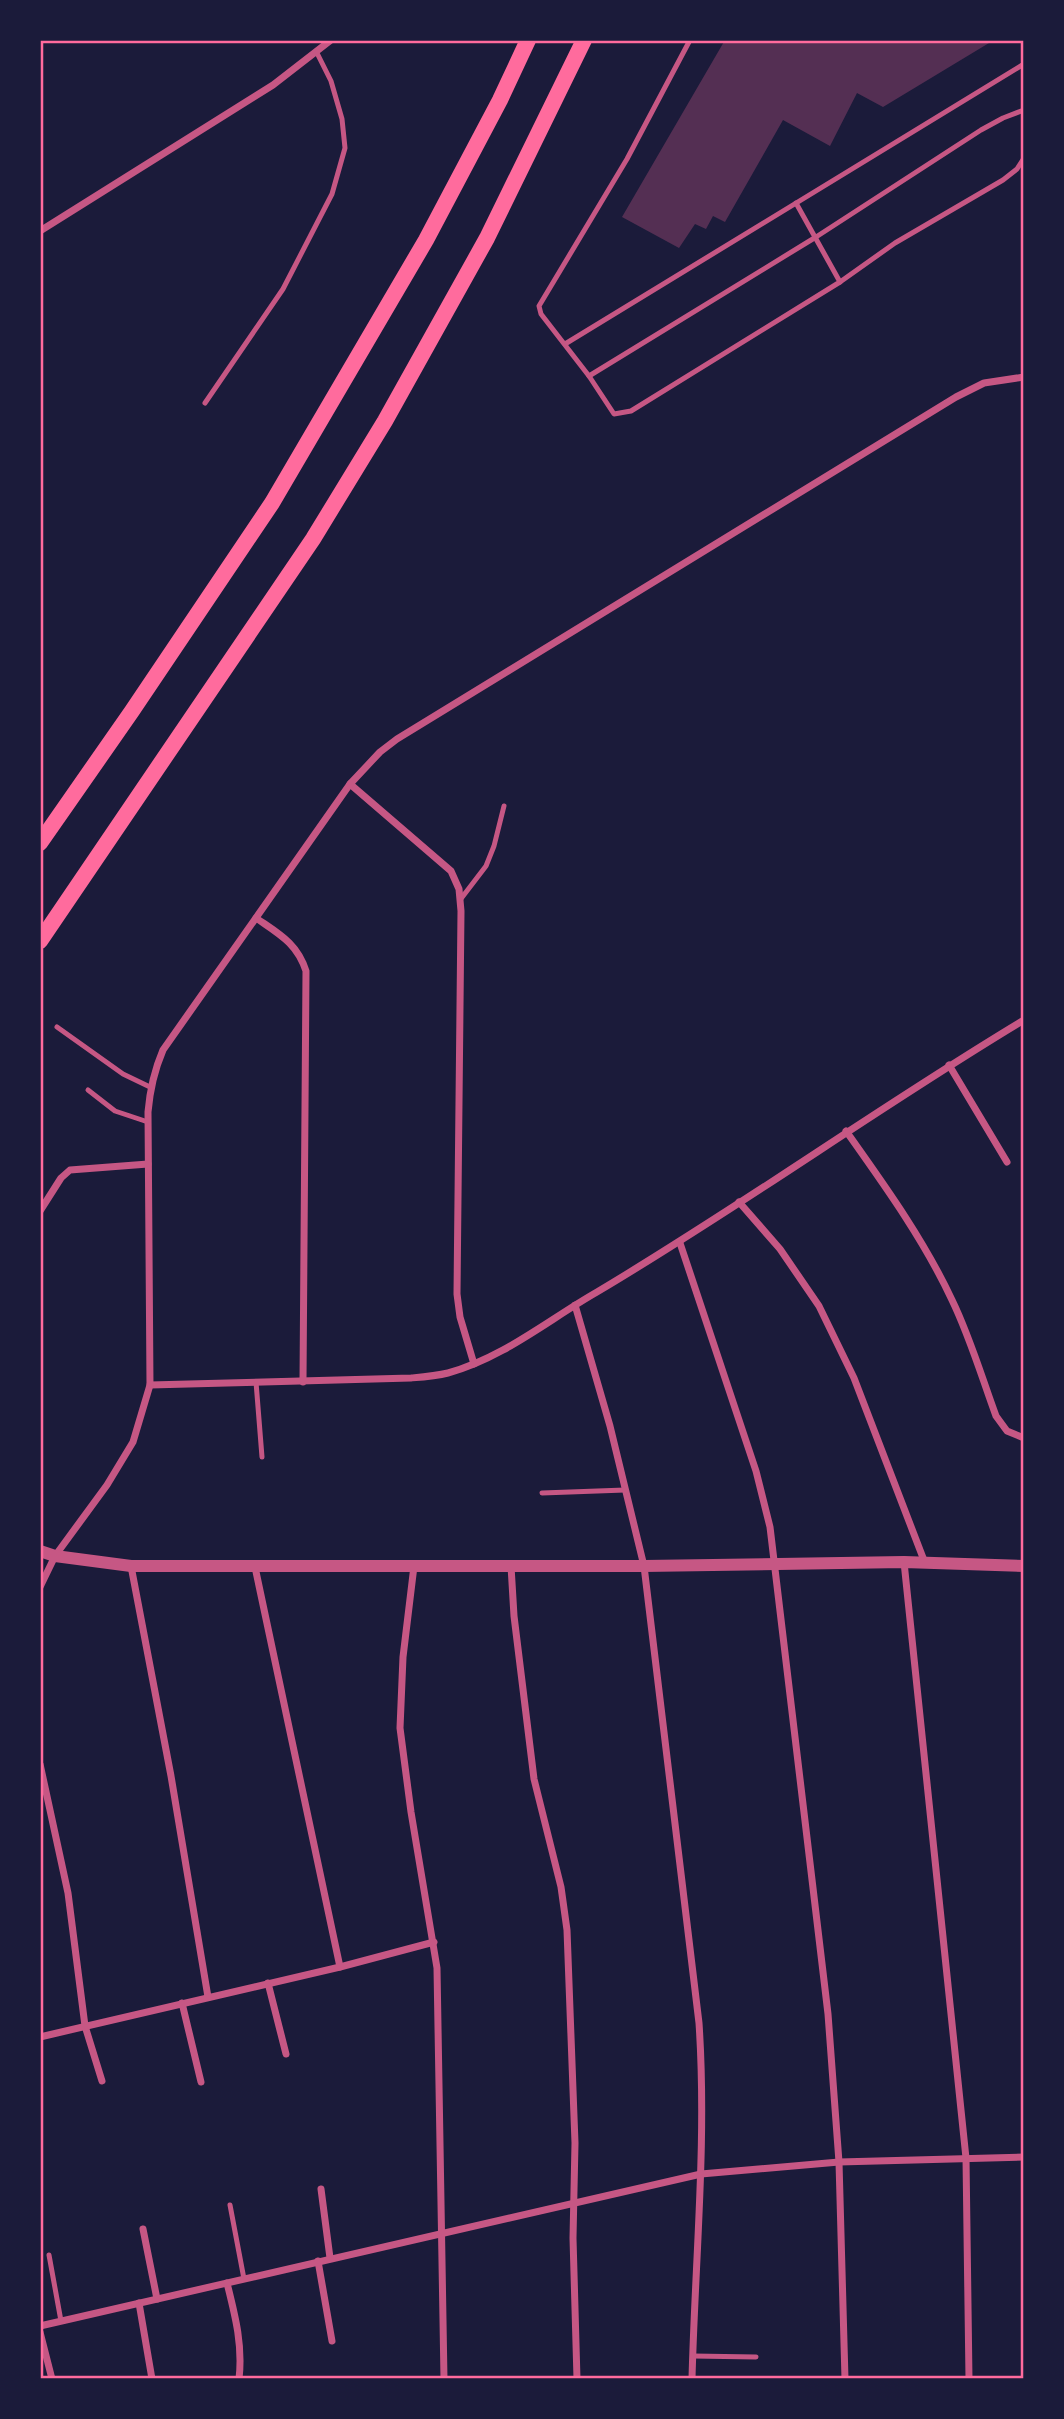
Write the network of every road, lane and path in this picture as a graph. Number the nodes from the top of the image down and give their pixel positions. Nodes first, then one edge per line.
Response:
1 (331, 40) edge
2 (528, 40) edge
3 (584, 40) edge
4 (690, 40) edge
5 (317, 53) junction
6 (1024, 64) edge
7 (1024, 110) edge
8 (1024, 158) edge
9 (796, 203) junction
10 (40, 231) edge
11 (816, 237) junction
12 (840, 282) junction
13 (565, 345) junction
14 (589, 376) junction
15 (1024, 377) edge
16 (205, 403) dead end
17 (350, 783) junction
18 (504, 806) dead end
19 (40, 843) edge
20 (460, 900) junction
21 (256, 918) junction
22 (40, 941) edge
23 (1024, 1020) edge
24 (57, 1027) dead end
25 (949, 1065) junction
26 (150, 1087) junction
27 (88, 1090) dead end
28 (148, 1122) junction
29 (846, 1131) junction
30 (1007, 1162) dead end
31 (148, 1164) junction
32 (740, 1202) junction
33 (40, 1211) edge
34 (680, 1243) junction
35 (575, 1305) junction
36 (474, 1364) junction
37 (256, 1382) junction
38 (303, 1382) junction
39 (150, 1384) junction
40 (1024, 1438) edge
41 (262, 1457) dead end
42 (625, 1490) junction
43 (542, 1493) dead end
44 (40, 1551) edge
45 (55, 1556) junction
46 (904, 1562) junction
47 (774, 1563) junction
48 (925, 1563) junction
49 (510, 1565) junction
50 (131, 1566) junction
51 (414, 1566) junction
52 (643, 1566) junction
53 (1024, 1566) edge
54 (255, 1567) junction
55 (40, 1587) edge
56 (40, 1764) edge
57 (434, 1942) junction
58 (340, 1967) junction
59 (268, 1983) junction
60 (208, 1997) junction
61 (182, 2003) junction
62 (85, 2026) junction
63 (40, 2037) edge
64 (286, 2054) dead end
65 (102, 2081) dead end
66 (201, 2082) dead end
67 (1024, 2157) edge
68 (966, 2158) junction
69 (839, 2162) junction
70 (701, 2174) junction
71 (321, 2189) dead end
72 (575, 2204) junction
73 (230, 2205) dead end
74 (143, 2229) dead end
75 (441, 2232) junction
76 (49, 2255) dead end
77 (330, 2258) junction
78 (317, 2261) junction
79 (244, 2278) junction
80 (227, 2283) junction
81 (157, 2299) junction
82 (139, 2303) junction
83 (61, 2321) junction
84 (40, 2326) edge
85 (40, 2332) edge
86 (332, 2341) dead end
87 (693, 2356) junction
88 (756, 2357) dead end
89 (52, 2379) edge
90 (152, 2379) edge
91 (239, 2379) edge
92 (444, 2379) edge
93 (577, 2379) edge
94 (692, 2379) edge
95 (845, 2379) edge
96 (969, 2379) edge

1 - 5 street
2 - 19 main road
3 - 22 main road
4 - 13 lane
5 - 10 street
5 - 16 lane
6 - 9 lane
7 - 11 lane
8 - 12 lane
9 - 11 lane
9 - 13 lane
11 - 12 lane
11 - 14 lane
12 - 14 lane
13 - 14 lane
15 - 17 street
17 - 20 street
17 - 21 street
18 - 20 lane
20 - 36 street
21 - 26 street
21 - 38 street
23 - 25 street
24 - 26 lane
25 - 29 street
25 - 30 street
26 - 28 street
27 - 28 lane
28 - 31 street
29 - 32 street
29 - 40 street
31 - 33 street
31 - 39 street
32 - 34 street
32 - 48 street
34 - 35 street
34 - 47 street
35 - 36 street
35 - 42 street
36 - 38 street
37 - 38 street
37 - 39 street
37 - 41 lane
39 - 45 street
42 - 43 lane
42 - 52 street
44 - 45 street
45 - 50 street
45 - 55 street
46 - 47 street
46 - 48 street
46 - 68 street
47 - 52 street
47 - 69 street
48 - 53 street
49 - 51 street
49 - 52 street
49 - 72 street
50 - 54 street
50 - 60 street
51 - 54 street
51 - 57 street
52 - 70 street
54 - 58 street
56 - 62 street
57 - 58 street
57 - 75 street
58 - 59 street
59 - 60 street
59 - 64 street
60 - 61 street
61 - 62 street
61 - 66 street
62 - 63 street
62 - 65 street
67 - 68 street
68 - 69 street
68 - 96 street
69 - 70 street
69 - 95 street
70 - 72 street
70 - 87 street
71 - 77 street
72 - 75 street
72 - 93 street
73 - 79 lane
74 - 81 street
75 - 77 street
75 - 92 street
76 - 83 lane
77 - 78 street
78 - 79 street
78 - 86 street
79 - 80 street
80 - 81 street
80 - 91 street
81 - 82 street
82 - 83 street
82 - 90 street
83 - 84 street
85 - 89 street
87 - 88 lane
87 - 94 street

